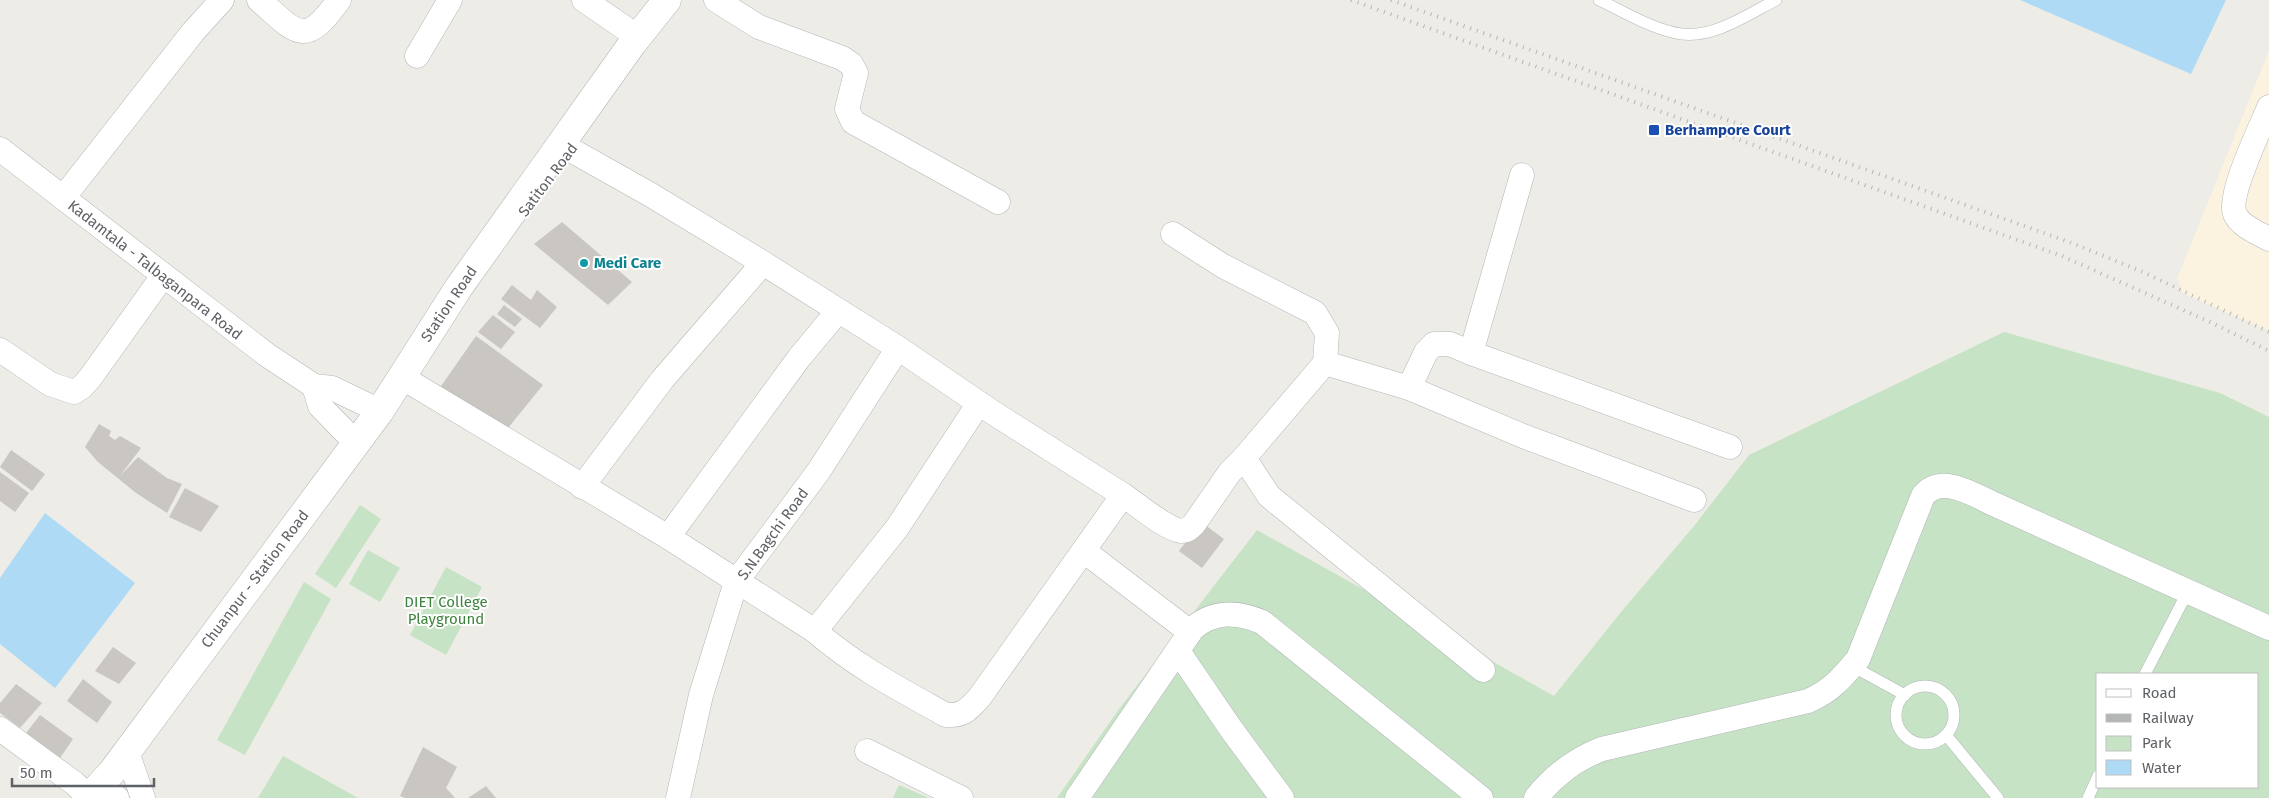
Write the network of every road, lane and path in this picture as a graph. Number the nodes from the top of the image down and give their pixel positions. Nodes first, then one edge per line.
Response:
1 (222, 0) edge
2 (259, 0) edge
3 (339, 0) edge
4 (450, 0) edge
5 (584, 0) edge
6 (654, 0) edge
7 (667, 0) edge
8 (681, 0) edge
9 (716, 0) edge
10 (1599, 0) edge
11 (1776, 0) edge
12 (629, 31) junction
13 (417, 56) dead end
14 (2269, 107) edge
15 (0, 149) edge
16 (571, 150) junction
17 (1522, 175) dead end
18 (63, 198) junction
19 (998, 202) dead end
20 (1173, 234) dead end
21 (2269, 239) edge
22 (762, 263) junction
23 (163, 276) junction
24 (838, 311) junction
25 (898, 348) junction
26 (0, 350) edge
27 (1472, 353) junction
28 (1325, 364) junction
29 (409, 367) junction
30 (314, 386) junction
31 (1409, 388) junction
32 (979, 403) junction
33 (380, 411) junction
34 (356, 443) junction
35 (1730, 447) dead end
36 (1244, 458) junction
37 (582, 486) junction
38 (1124, 494) junction
39 (1694, 500) dead end
40 (668, 537) junction
41 (1084, 551) junction
42 (736, 582) junction
43 (2188, 591) junction
44 (2269, 628) edge
45 (815, 632) junction
46 (1184, 641) junction
47 (1852, 666) junction
48 (1483, 670) dead end
49 (2146, 673) edge
50 (1905, 695) junction
51 (0, 729) edge
52 (1946, 735) junction
53 (867, 751) dead end
54 (127, 752) junction
55 (2096, 780) edge
56 (99, 795) edge
57 (142, 798) edge
58 (678, 798) edge
59 (961, 798) edge
60 (1077, 798) edge
61 (1282, 798) edge
62 (1481, 798) edge
63 (1536, 798) edge
64 (1998, 798) edge
65 (2088, 798) edge

1 - 18 street
2 - 3 street
4 - 13 street
5 - 12 street
6 - 12 street, Station Road
7 - 29 street, Station Road
8 - 16 street, Satiton Road
9 - 19 street
10 - 11 lane
12 - 29 street, Station Road
14 - 21 street
15 - 18 street, Kadamtala - Talbaganpara Road
16 - 22 street
16 - 29 street, Satiton Road
17 - 27 street
18 - 23 street, Kadamtala - Talbaganpara Road
20 - 28 street
22 - 24 street
22 - 37 street
23 - 26 street
23 - 30 street, Kadamtala - Talbaganpara Road
24 - 25 street
24 - 40 street
25 - 32 street
25 - 42 street, S.N.Bagchi Road
27 - 31 street
27 - 35 street
28 - 31 street
28 - 36 street
29 - 33 street, Chuanpur - Station Road
29 - 37 street
30 - 33 street, Kadamtala - Talbaganpara Road
30 - 34 street
31 - 39 street
32 - 38 street
32 - 45 street
33 - 34 street, Chuanpur - Station Road
34 - 54 street, Chuanpur - Station Road
36 - 38 street
36 - 48 street
37 - 40 street
38 - 41 street
40 - 42 street
41 - 45 street
41 - 46 street
42 - 45 street
42 - 58 street, S.N.Bagchi Road
43 - 44 street
43 - 47 street
43 - 49 lane
46 - 60 street
46 - 61 street
46 - 62 street
47 - 50 lane
47 - 63 street
50 - 52 lane
50 - 52 lane
51 - 56 street
52 - 64 lane
53 - 59 street
54 - 56 street, Chuanpur - Station Road
54 - 57 street
55 - 65 lane

